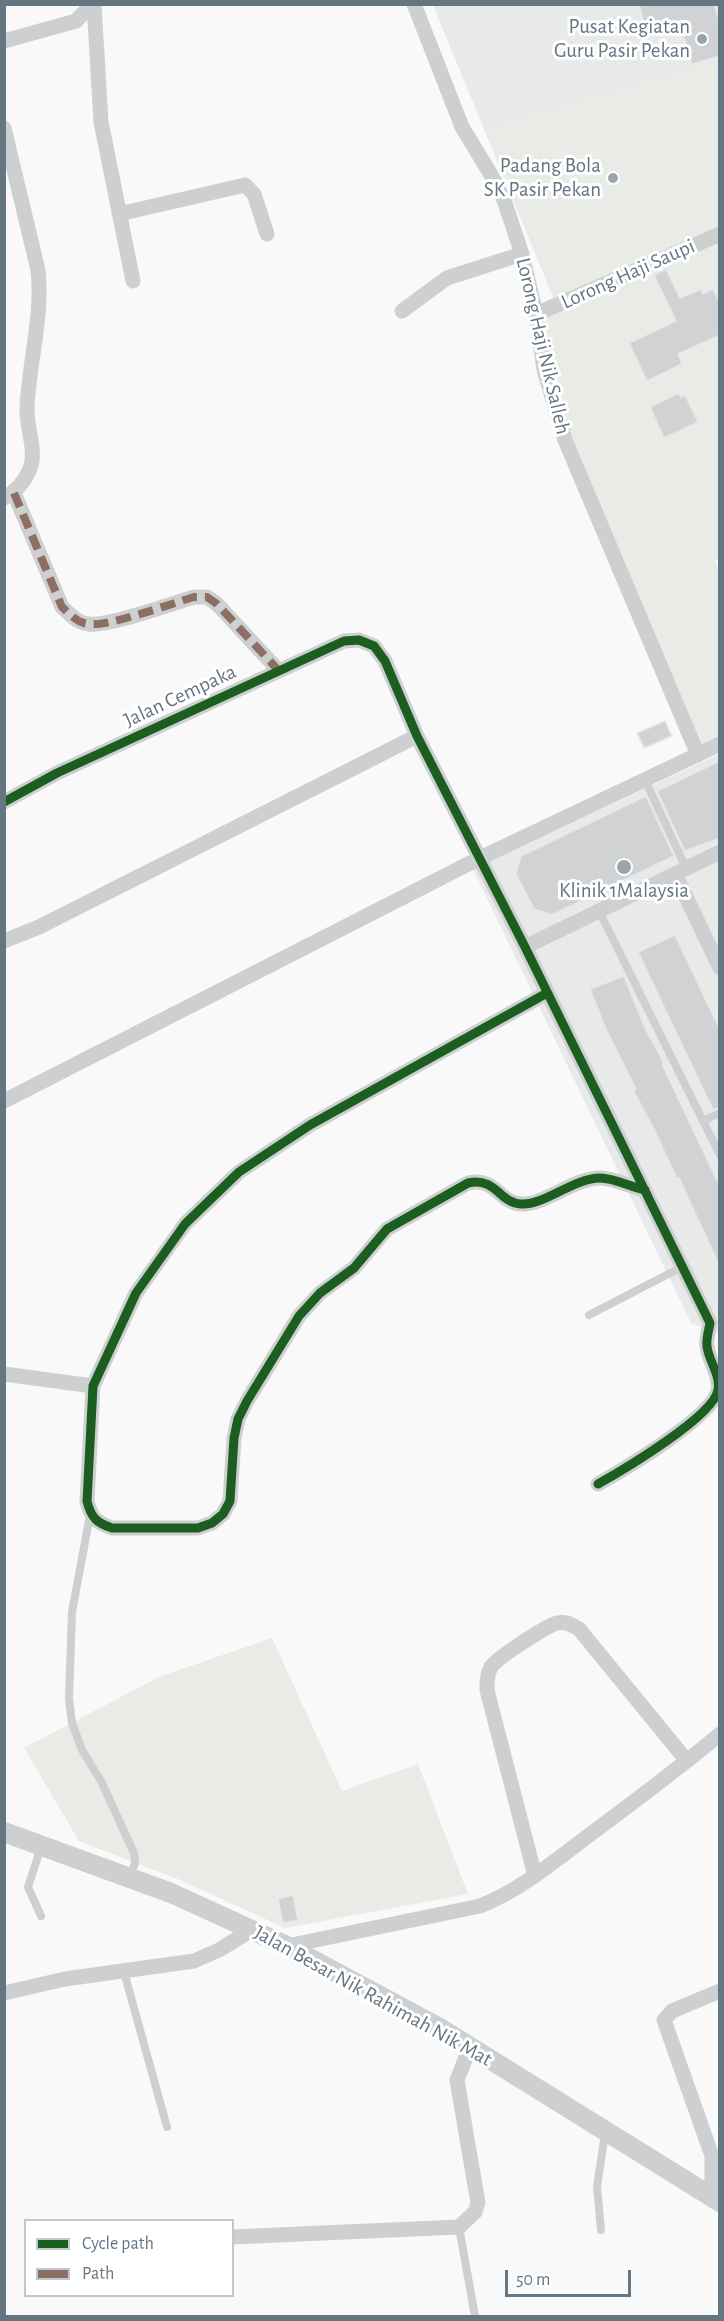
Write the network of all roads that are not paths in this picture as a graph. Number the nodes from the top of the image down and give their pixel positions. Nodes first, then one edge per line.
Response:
1 (93, 4) edge
2 (414, 4) edge
3 (5, 39) edge
4 (4, 128) edge
5 (119, 214) junction
6 (267, 234) dead end
7 (720, 234) edge
8 (522, 254) junction
9 (133, 281) dead end
10 (402, 311) dead end
11 (536, 314) junction
12 (9, 495) edge
13 (279, 671) junction
14 (417, 736) junction
15 (720, 744) edge
16 (698, 755) junction
17 (645, 780) junction
18 (4, 801) edge
19 (720, 852) edge
20 (478, 860) junction
21 (680, 871) junction
22 (599, 911) junction
23 (4, 941) edge
24 (525, 947) junction
25 (720, 968) edge
26 (547, 993) junction
27 (4, 1101) edge
28 (720, 1113) edge
29 (703, 1121) junction
30 (720, 1155) edge
31 (645, 1190) junction
32 (682, 1267) junction
33 (590, 1315) dead end
34 (715, 1320) edge
35 (4, 1374) edge
36 (93, 1386) junction
37 (598, 1484) dead end
38 (90, 1515) junction
39 (720, 1734) edge
40 (687, 1761) junction
41 (4, 1832) edge
42 (42, 1845) junction
43 (535, 1876) junction
44 (130, 1878) junction
45 (41, 1916) dead end
46 (253, 1929) junction
47 (287, 1946) junction
48 (124, 1972) junction
49 (720, 1991) edge
50 (4, 1993) edge
51 (470, 2047) junction
52 (166, 2127) dead end
53 (605, 2131) junction
54 (716, 2199) edge
55 (459, 2227) junction
56 (601, 2230) dead end
57 (234, 2237) edge
58 (475, 2316) edge

1 - 3 street
1 - 5 street
2 - 8 street, Lorong Haji Nik Salleh
4 - 12 street
5 - 6 street
5 - 9 street
7 - 11 street, Lorong Haji Saupi
8 - 10 street
8 - 11 street, Lorong Haji Nik Salleh
11 - 16 street, Lorong Haji Nik Salleh
12 - 13 street
13 - 14 street, Jalan Cempaka
13 - 18 street, Jalan Cempaka
14 - 20 street
14 - 23 street
15 - 16 street
16 - 17 street
17 - 20 street
17 - 21 lane
19 - 21 street
20 - 24 street
20 - 27 street
21 - 22 street
21 - 25 street
22 - 24 street
22 - 29 lane
24 - 26 street
26 - 31 street
26 - 36 street
28 - 29 lane
29 - 30 lane
31 - 32 street
31 - 38 street
32 - 33 lane
32 - 34 street
34 - 37 street
35 - 36 street
36 - 38 street
38 - 44 lane
39 - 40 street
40 - 43 street
40 - 43 street
41 - 42 street, Jalan Besar Nik Rahimah Nik Mat
42 - 44 street, Jalan Besar Nik Rahimah Nik Mat
42 - 45 lane
43 - 47 street
44 - 46 street, Jalan Besar Nik Rahimah Nik Mat
46 - 47 street, Jalan Besar Nik Rahimah Nik Mat
46 - 48 street
47 - 51 street, Jalan Besar Nik Rahimah Nik Mat
48 - 50 street
48 - 52 lane
49 - 54 street
51 - 53 street, Jalan Besar Nik Rahimah Nik Mat
51 - 55 street
53 - 54 street, Jalan Besar Nik Rahimah Nik Mat
53 - 56 lane
55 - 57 street
55 - 58 lane

